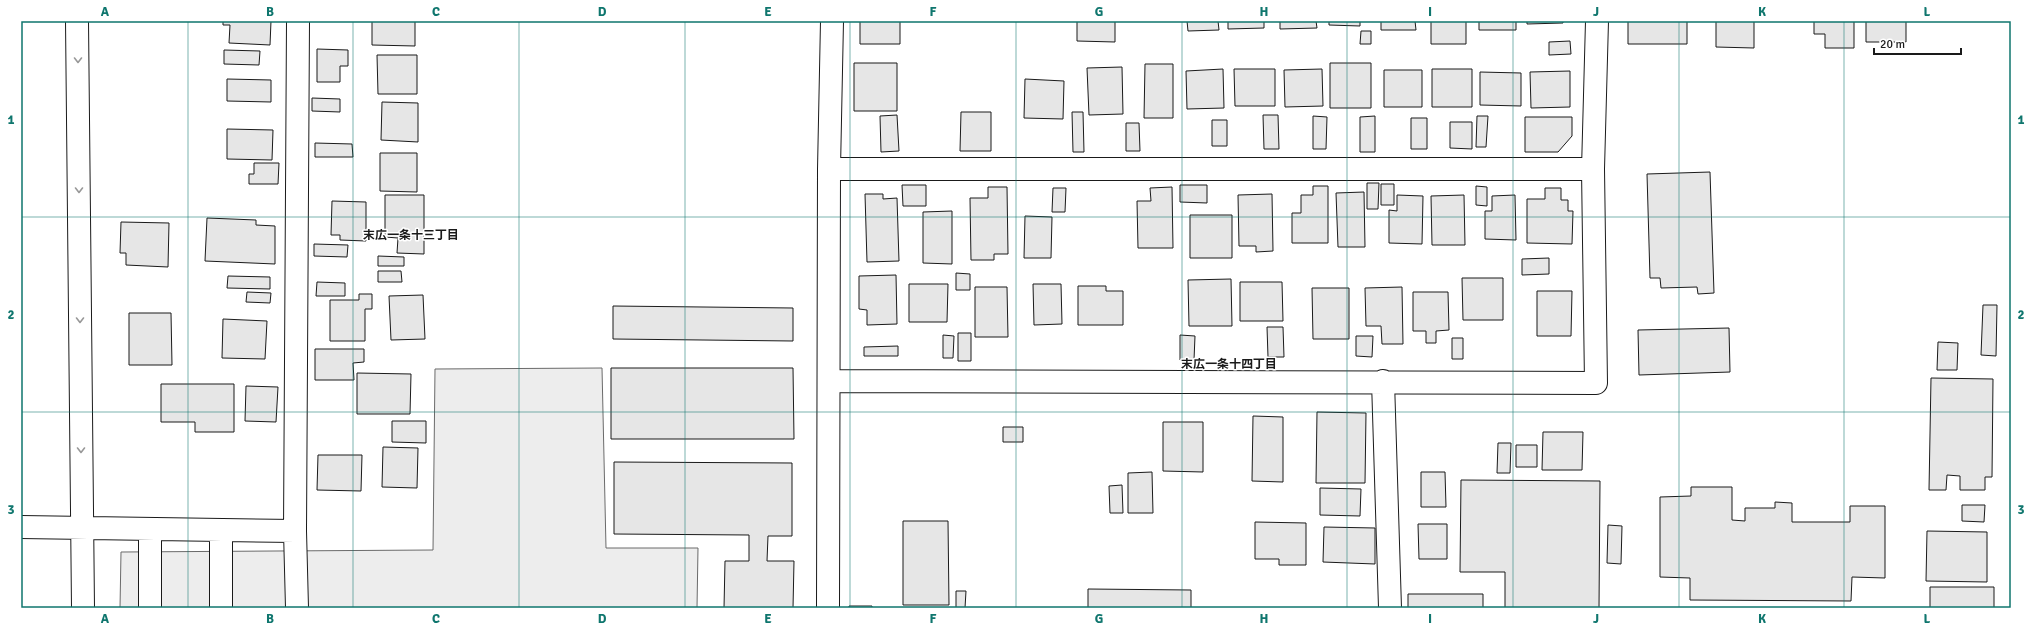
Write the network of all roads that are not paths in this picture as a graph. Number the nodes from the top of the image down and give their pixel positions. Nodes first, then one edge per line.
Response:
1 (77, 21) edge
2 (298, 21) edge
3 (832, 21) edge
4 (1597, 21) edge
5 (829, 168) junction
6 (1593, 169) junction
7 (829, 381) junction
8 (1383, 381) junction
9 (21, 527) edge
10 (81, 528) junction
11 (150, 529) junction
12 (220, 530) junction
13 (295, 531) junction
14 (83, 608) edge
15 (150, 608) edge
16 (221, 608) edge
17 (297, 608) edge
18 (828, 608) edge
19 (1390, 608) edge

1 -> 10 street
2 - 13 street
3 - 5 street
4 - 6 street
5 - 6 street
5 - 7 street
6 - 8 street
7 - 8 street
7 - 18 street
8 - 19 street
9 - 10 street
10 - 11 street
10 - 14 street
11 - 12 street
11 - 15 street
12 - 13 street
12 - 16 street
13 - 17 street

